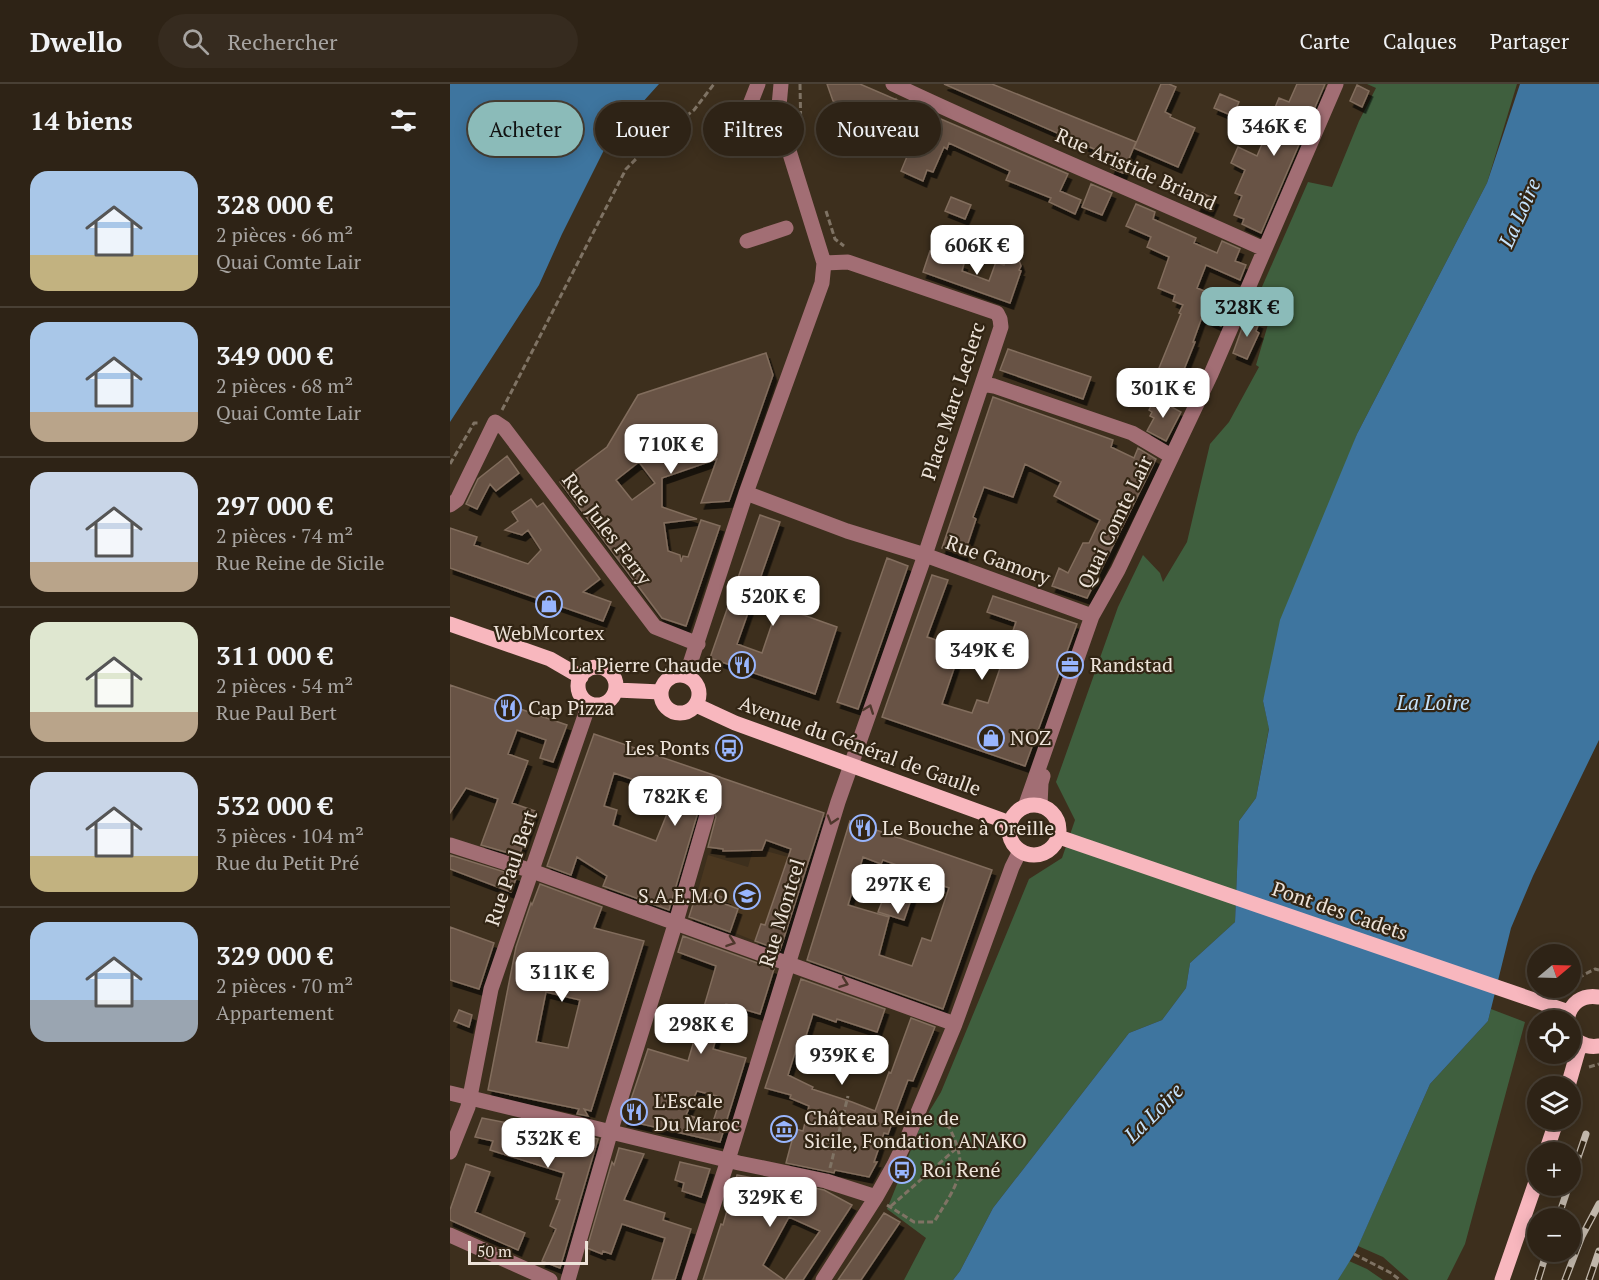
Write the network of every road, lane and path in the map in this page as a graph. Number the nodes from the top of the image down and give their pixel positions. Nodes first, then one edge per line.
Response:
1 (714, 84) edge
2 (758, 84) edge
3 (781, 84) edge
4 (893, 84) edge
5 (1336, 84) edge
6 (924, 90) edge
7 (751, 102) edge
8 (786, 228) dead end
9 (747, 241) dead end
10 (1264, 249) junction
11 (824, 263) junction
12 (982, 384) junction
13 (495, 422) junction
14 (1171, 456) junction
15 (450, 464) edge
16 (746, 493) junction
17 (450, 505) edge
18 (925, 555) junction
19 (1092, 616) junction
20 (450, 624) edge
21 (698, 644) junction
22 (686, 676) junction
23 (581, 677) junction
24 (616, 690) junction
25 (661, 692) junction
26 (589, 704) junction
27 (696, 705) junction
28 (850, 764) junction
29 (719, 776) dead end
30 (1033, 806) junction
31 (707, 815) joint
32 (1010, 823) junction
33 (1059, 837) junction
34 (450, 844) edge
35 (1020, 851) junction
36 (532, 871) junction
37 (675, 923) junction
38 (789, 962) junction
39 (1599, 970) edge
40 (1581, 976) edge
41 (1599, 996) edge
42 (1557, 1010) edge
43 (1572, 1010) edge
44 (956, 1024) junction
45 (1581, 1043) edge
46 (1599, 1046) edge
47 (450, 1093) edge
48 (848, 1095) dead end
49 (471, 1097) junction
50 (611, 1131) junction
51 (909, 1134) junction
52 (959, 1146) junction
53 (450, 1152) edge
54 (728, 1160) junction
55 (826, 1181) junction
56 (1531, 1196) edge
57 (876, 1197) junction
58 (890, 1207) junction
59 (450, 1235) edge
60 (1354, 1254) dead end
61 (550, 1280) edge
62 (568, 1280) edge
63 (689, 1280) edge
64 (823, 1280) edge
65 (1400, 1280) edge
66 (1502, 1280) edge

1 - 13 path
2 - 7 street
3 - 11 street
4 - 6 street, Rue Aristide Briand
5 - 10 street, Quai Comte Lair
6 - 10 street, Rue Aristide Briand
8 - 9 street
10 - 14 street, Quai Comte Lair
11 - 12 street, Place Marc Leclerc
11 - 16 street
12 - 14 street
12 - 18 street, Place Marc Leclerc
13 - 15 path
13 - 17 street
13 - 21 street, Rue Jules Ferry
14 - 19 street, Quai Comte Lair
16 - 18 street
16 - 21 street
18 - 19 street, Rue Gamory
28 -> 18 street, Place Marc Leclerc
19 - 30 street, Quai Comte Lair
20 - 23 main road
21 - 22 street
22 - 25 main road
22 - 27 main road
23 - 24 main road
23 - 26 main road
24 - 25 main road
24 - 26 main road
25 - 27 main road
26 - 36 street, Rue Paul Bert
27 - 28 main road, Avenue du Général de Gaulle
28 - 32 main road, Avenue du Général de Gaulle
28 -> 38 street, Rue Montcel
29 - 31 path
30 - 32 main road
30 - 33 main road
31 - 37 street
32 - 35 main road
33 - 35 main road
33 - 42 main road, Pont des Cadets
34 - 36 street
35 - 44 street
36 - 37 street
36 - 49 street, Rue Paul Bert
37 -> 38 street
37 - 50 street
38 -> 44 street
38 - 54 street, Rue Montcel
39 - 40 path
41 - 43 main road
44 - 51 street
45 - 46 main road
47 - 49 street
48 - 55 path
49 - 50 street
49 - 53 street, Rue Paul Bert
50 - 54 street
50 - 62 street
51 - 52 path
51 - 57 street
52 - 58 path
52 - 58 path
54 - 55 street
54 - 63 street, Rue Montcel
55 - 57 street
56 - 66 main road
57 - 58 path
57 - 64 street
59 - 61 street
60 - 65 path

